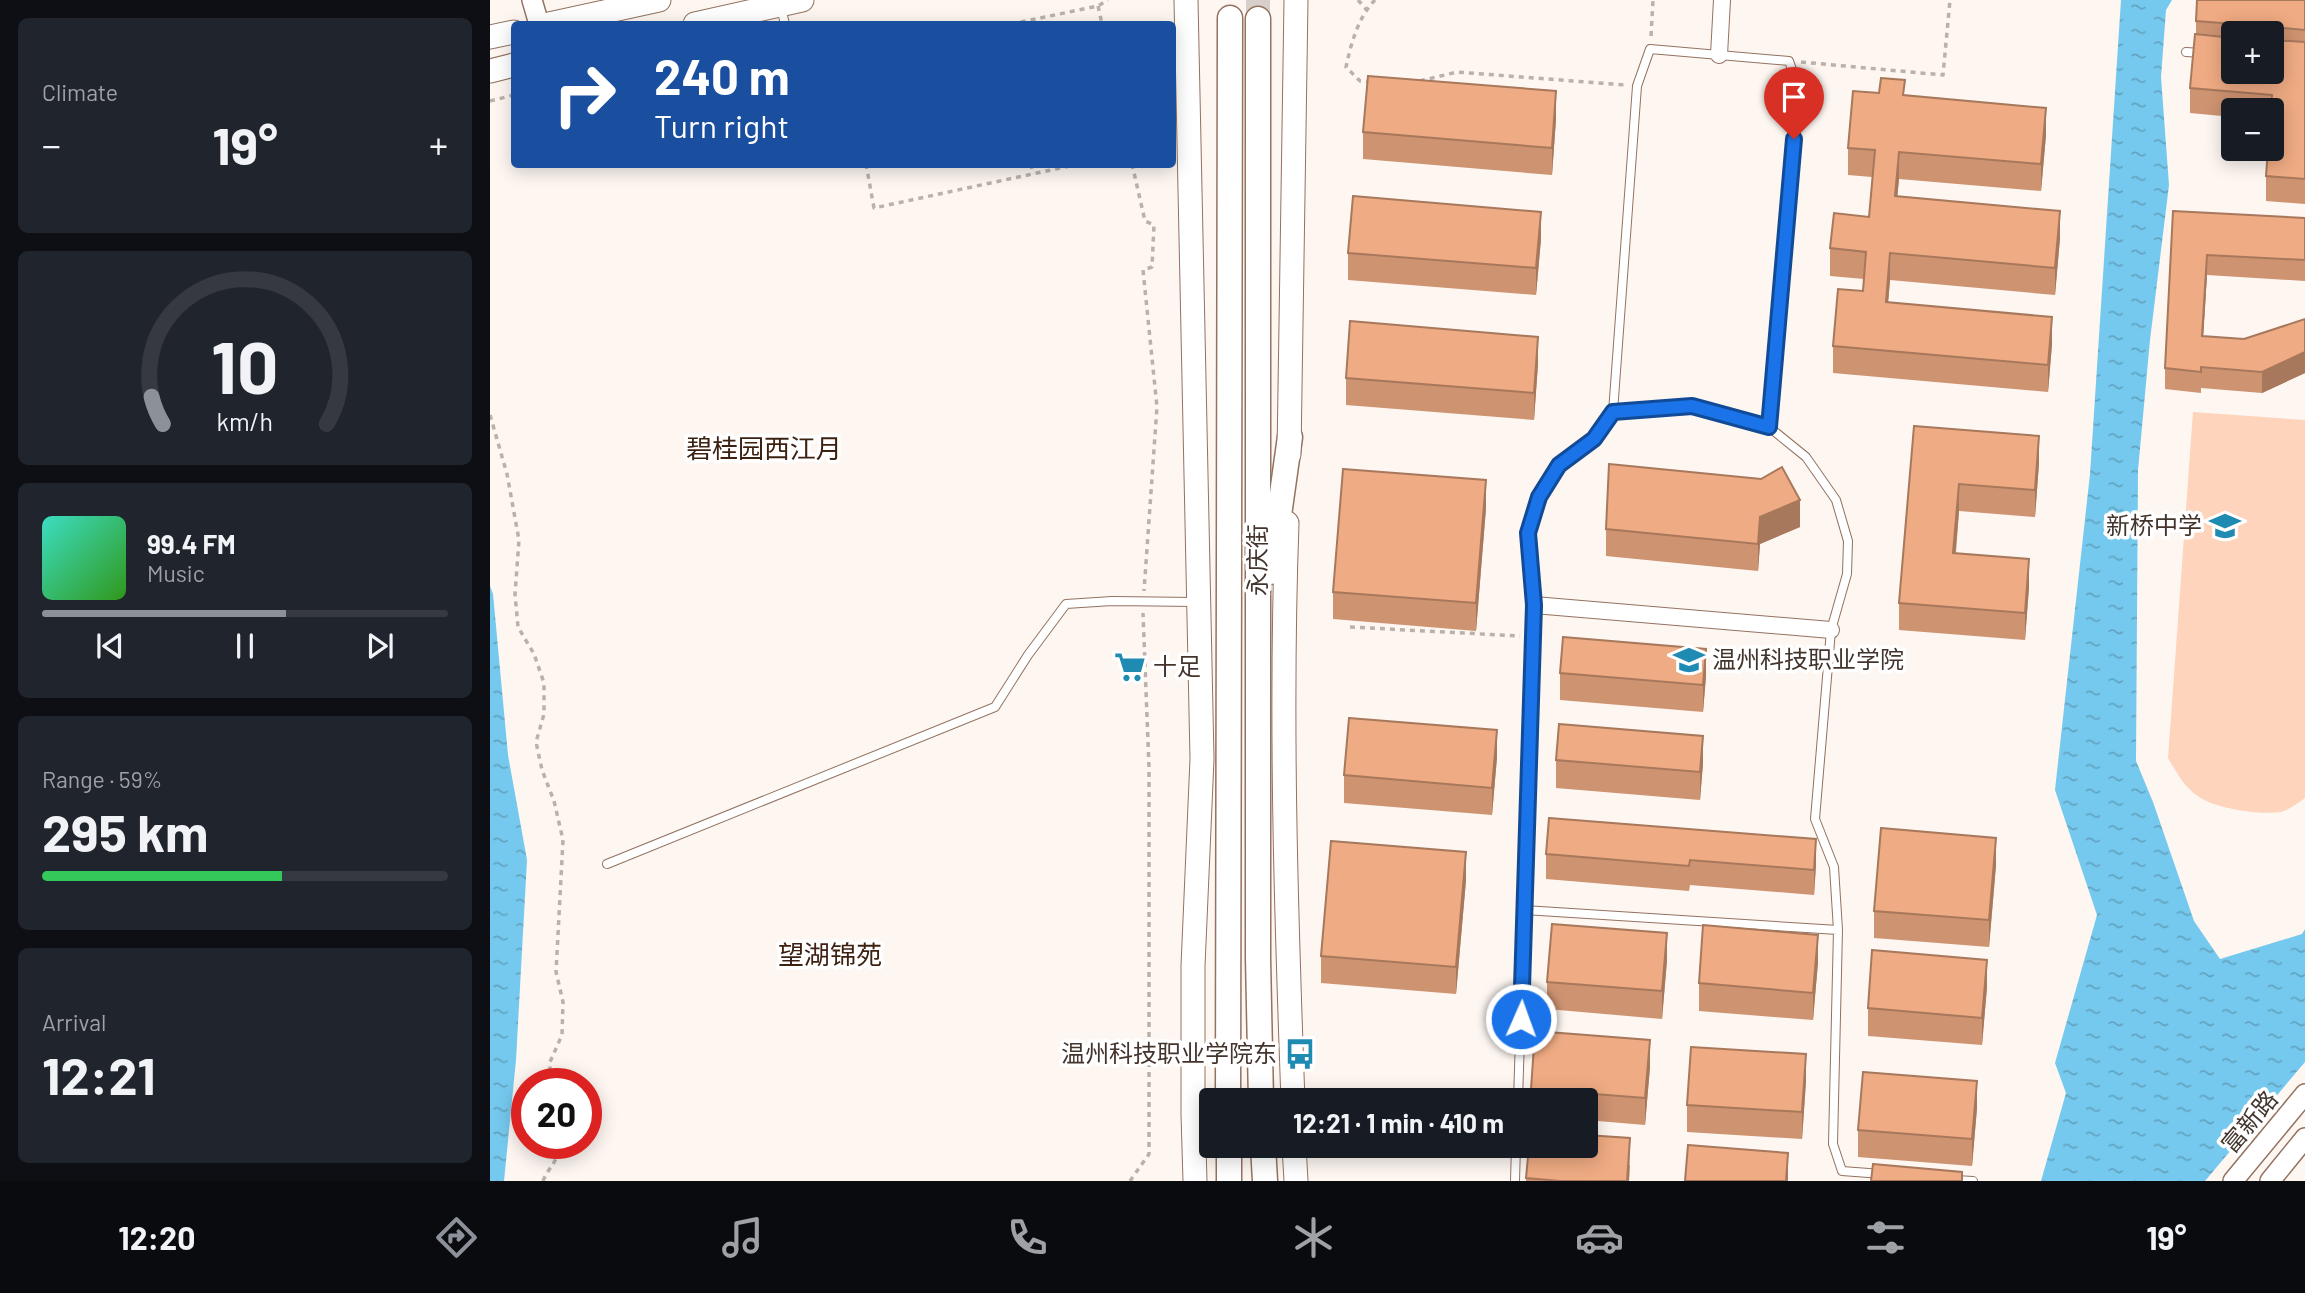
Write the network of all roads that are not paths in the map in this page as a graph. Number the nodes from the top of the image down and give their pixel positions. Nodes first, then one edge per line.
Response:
1 (532, 0) edge
2 (659, 0) edge
3 (1186, 0) edge
4 (1296, 0) edge
5 (1722, 0) edge
6 (789, 10) edge
7 (1230, 18) tunnel mouth
8 (1258, 19) tunnel mouth
9 (538, 21) edge
10 (563, 21) edge
11 (715, 21) edge
12 (511, 33) edge
13 (490, 37) edge
14 (2186, 52) dead end
15 (2209, 54) edge
16 (1719, 55) junction
17 (511, 66) edge
18 (490, 71) edge
19 (1613, 412) junction
20 (1769, 427) junction
21 (1290, 437) junction
22 (1199, 603) junction
23 (1534, 605) junction
24 (1831, 630) junction
25 (1258, 659) junction
26 (607, 864) dead end
27 (1524, 910) junction
28 (1838, 930) junction
29 (1228, 1088) edge
30 (1261, 1088) edge
31 (1292, 1088) edge
32 (1518, 1088) edge
33 (2305, 1094) edge
34 (2305, 1138) edge
35 (1229, 1158) edge
36 (1264, 1158) edge
37 (1295, 1158) edge
38 (1516, 1158) edge
39 (1894, 1175) edge
40 (1947, 1179) edge
41 (1195, 1181) edge
42 (1230, 1181) edge
43 (1265, 1181) edge
44 (1297, 1181) edge
45 (1515, 1181) edge
46 (1973, 1181) edge
47 (2233, 1181) edge
48 (2270, 1181) edge

1 - 9 street
2 - 10 main road
3 - 22 main road
4 - 21 main road
5 - 16 street
6 - 11 main road
7 - 29 main road, 永庆街
8 - 25 main road, 永庆街
12 - 13 main road
14 - 15 lane
16 - 19 lane
16 - 20 lane
17 - 18 main road
19 - 20 lane
19 - 23 lane
20 - 24 lane
21 - 25 main road
21 - 31 main road
22 - 26 lane
22 - 41 main road
23 - 24 street
23 - 27 lane
24 - 28 lane
25 - 30 main road, 永庆街
27 - 28 lane
27 - 32 lane
28 - 39 lane
33 - 47 street, 富新路
34 - 48 street
35 - 42 main road
36 - 43 main road
37 - 44 main road
38 - 45 lane
40 - 46 lane

